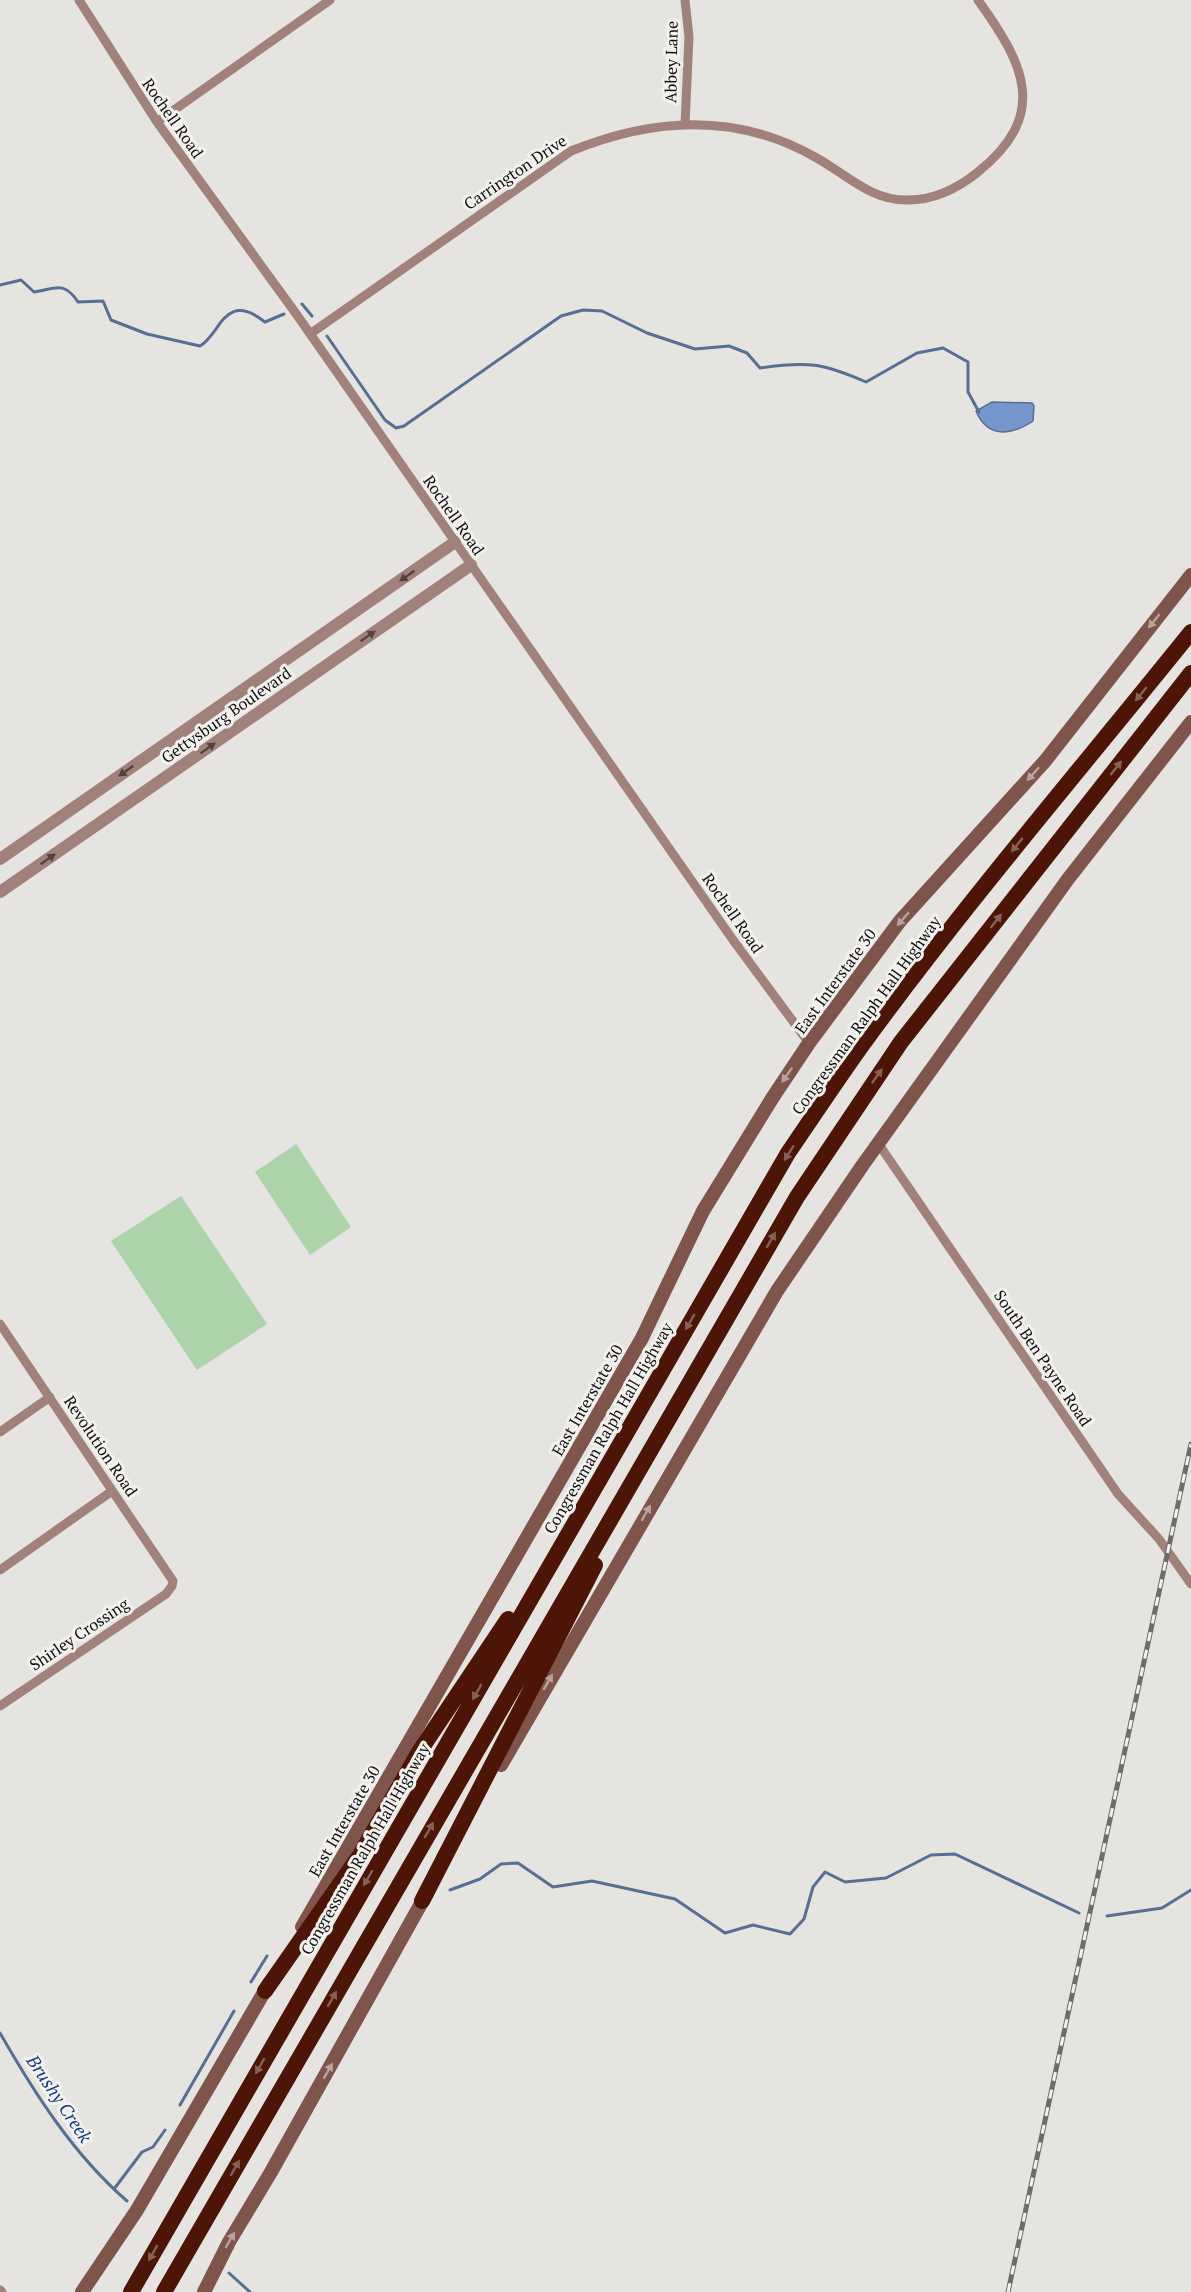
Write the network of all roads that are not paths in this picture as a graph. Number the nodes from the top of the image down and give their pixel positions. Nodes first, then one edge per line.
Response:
1 (79, 0) edge
2 (330, 0) edge
3 (685, 0) edge
4 (978, 0) edge
5 (157, 122) junction
6 (685, 124) junction
7 (310, 334) junction
8 (455, 542) junction
9 (471, 565) junction
10 (1191, 575) edge
11 (1191, 632) edge
12 (1191, 673) edge
13 (1191, 722) edge
14 (0, 859) edge
15 (0, 892) edge
16 (809, 1044) junction
17 (878, 1143) junction
18 (742, 1290) junction
19 (0, 1324) edge
20 (50, 1397) junction
21 (0, 1432) edge
22 (112, 1491) junction
23 (558, 1550) junction
24 (0, 1570) edge
25 (1191, 1584) edge
26 (172, 1586) joint
27 (0, 1706) edge
28 (422, 1901) junction
29 (265, 1990) junction
30 (82, 2292) edge
31 (131, 2292) edge
32 (164, 2292) edge
33 (204, 2292) edge

1 - 5 street, Rochell Road
2 - 5 street
3 - 6 street, Abbey Lane
4 - 6 street, Carrington Drive
5 - 7 street, Rochell Road
6 - 7 street, Carrington Drive
7 - 8 street, Rochell Road
8 - 9 street, Rochell Road
8 -> 14 street, Gettysburg Boulevard
15 -> 9 street, Gettysburg Boulevard
9 - 16 street, Rochell Road
10 -> 16 main road, East Interstate 30
11 -> 23 highway, Congressman Ralph Hall Highway
18 -> 12 highway
13 - 17 main road
16 -> 29 main road, East Interstate 30
17 - 25 street, South Ben Payne Road
28 -> 17 main road
18 - 28 highway
32 -> 18 highway
19 - 20 street, Revolution Road
20 - 21 street
20 - 22 street, Revolution Road
22 - 24 street
22 - 26 street, Revolution Road
23 - 29 highway
23 -> 31 highway, Congressman Ralph Hall Highway
26 - 27 street, Shirley Crossing
33 -> 28 main road
29 - 30 main road, East Interstate 30

